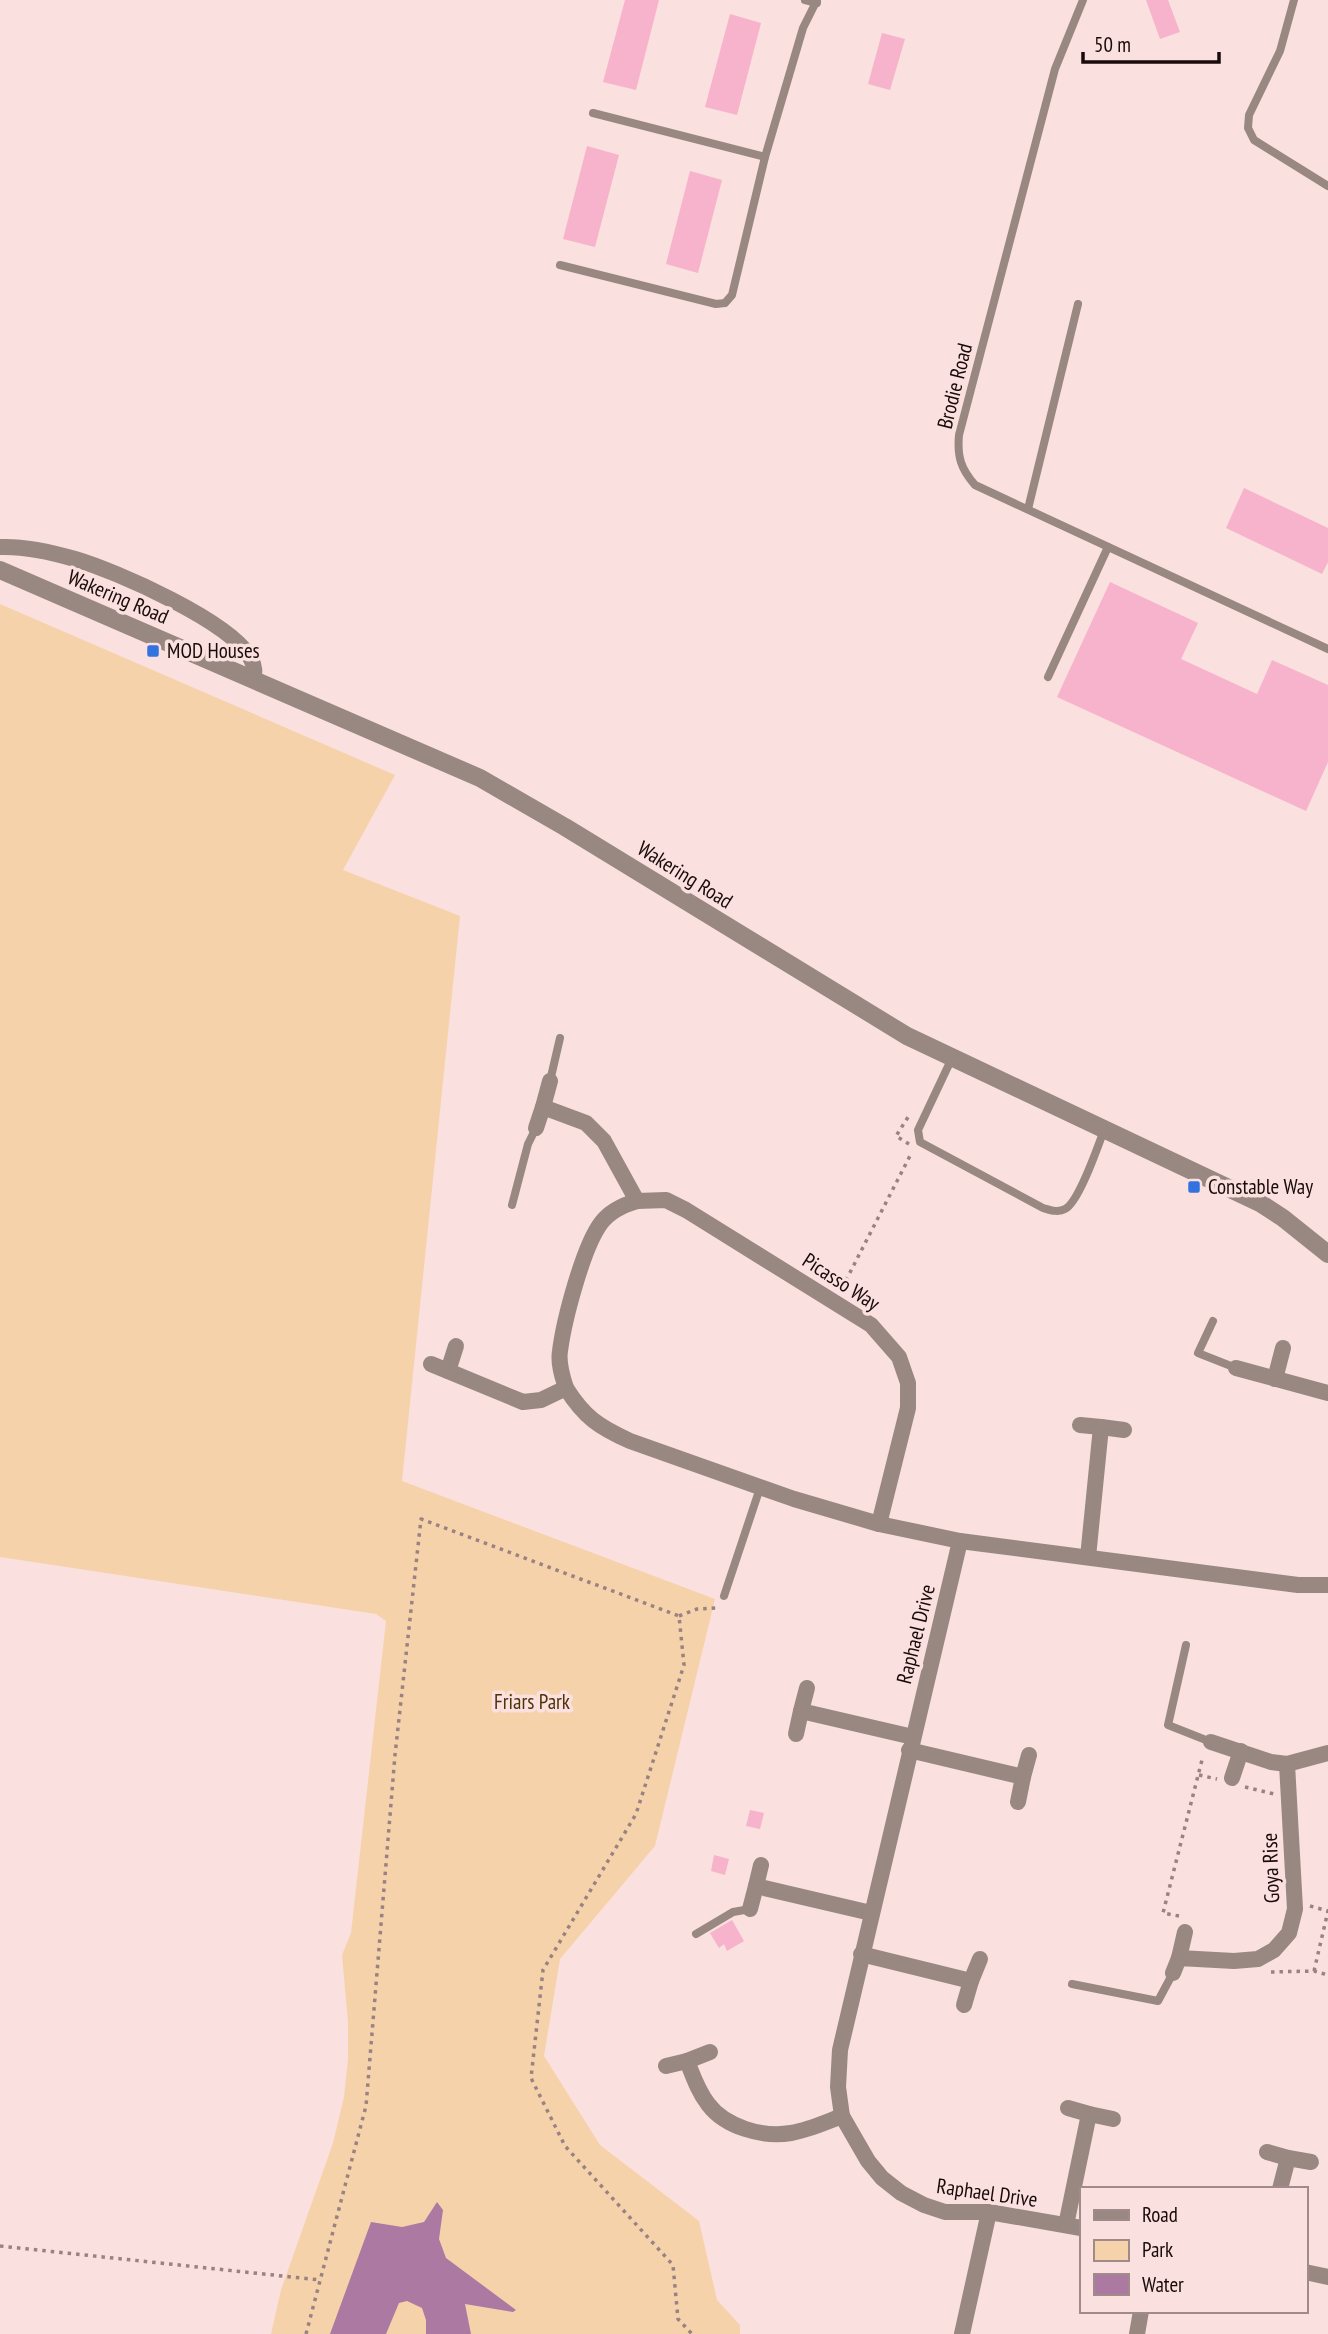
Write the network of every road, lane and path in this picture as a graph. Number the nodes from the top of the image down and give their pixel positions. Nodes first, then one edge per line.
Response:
1 (805, 0) edge
2 (1083, 0) edge
3 (1294, 0) edge
4 (817, 2) edge
5 (593, 113) dead end
6 (765, 157) junction
7 (1328, 186) edge
8 (559, 265) dead end
9 (1078, 304) dead end
10 (1027, 509) junction
11 (0, 547) edge
12 (1108, 547) junction
13 (0, 570) edge
14 (1328, 649) edge
15 (1048, 677) dead end
16 (253, 680) junction
17 (560, 1038) dead end
18 (952, 1058) junction
19 (550, 1081) joint
20 (542, 1107) junction
21 (910, 1113) dead end
22 (536, 1128) joint
23 (1104, 1128) junction
24 (637, 1201) junction
25 (512, 1205) dead end
26 (1328, 1254) edge
27 (835, 1303) junction
28 (1213, 1321) dead end
29 (456, 1346) dead end
30 (1283, 1348) dead end
31 (431, 1364) dead end
32 (1237, 1368) joint
33 (448, 1371) junction
34 (1275, 1378) junction
35 (566, 1388) junction
36 (1328, 1393) edge
37 (1080, 1425) dead end
38 (1101, 1427) junction
39 (1124, 1430) dead end
40 (760, 1488) junction
41 (879, 1524) junction
42 (960, 1541) junction
43 (1088, 1557) junction
44 (1328, 1585) edge
45 (724, 1596) joint
46 (679, 1616) junction
47 (1186, 1645) dead end
48 (807, 1688) dead end
49 (801, 1711) junction
50 (796, 1734) dead end
51 (1210, 1741) junction
52 (911, 1743) junction
53 (1241, 1751) junction
54 (1328, 1753) edge
55 (1029, 1755) dead end
56 (1287, 1764) junction
57 (1023, 1777) junction
58 (1232, 1778) dead end
59 (1018, 1802) dead end
60 (761, 1865) dead end
61 (756, 1886) junction
62 (750, 1909) joint
63 (1328, 1911) edge
64 (871, 1913) junction
65 (1185, 1932) joint
66 (696, 1934) dead end
67 (861, 1954) junction
68 (1267, 1955) junction
69 (1179, 1958) junction
70 (979, 1959) dead end
71 (1314, 1971) junction
72 (1173, 1973) joint
73 (1328, 1975) edge
74 (971, 1981) junction
75 (1072, 1984) dead end
76 (964, 2005) dead end
77 (710, 2052) dead end
78 (687, 2061) junction
79 (666, 2066) dead end
80 (1068, 2108) dead end
81 (1089, 2114) junction
82 (842, 2116) junction
83 (1113, 2119) dead end
84 (1267, 2152) dead end
85 (1288, 2158) junction
86 (1311, 2162) dead end
87 (1281, 2187) edge
88 (989, 2212) junction
89 (1073, 2227) edge
90 (0, 2246) edge
91 (1307, 2272) edge
92 (1328, 2277) edge
93 (320, 2280) junction
94 (1141, 2313) edge
95 (306, 2334) edge
96 (692, 2334) edge
97 (962, 2334) edge
98 (1137, 2334) edge

1 - 4 lane
2 - 10 lane, Brodie Road
3 - 7 lane
4 - 6 lane
5 - 6 lane
6 - 8 lane
9 - 10 lane
10 - 12 lane, Brodie Road
11 - 16 street
12 - 14 lane, Brodie Road
12 - 15 lane
13 - 16 street, Wakering Road
16 - 18 street, Wakering Road
17 - 19 lane
18 - 23 street, Wakering Road
18 - 23 lane
19 - 20 street
20 - 22 street
20 - 24 street
21 - 27 path
22 - 25 lane
23 - 26 street, Wakering Road
24 - 27 street, Picasso Way
24 - 35 street
27 - 41 street, Picasso Way
28 - 32 lane
29 - 33 street
30 - 34 street
31 - 33 street
32 - 34 street
33 - 35 street
34 - 36 street
35 - 40 street
37 - 38 street
38 - 39 street
38 - 43 street
40 - 41 street
40 - 45 lane
41 - 42 street
42 - 43 street
42 - 52 street, Raphael Drive
43 - 44 street
45 - 46 path
46 - 93 path
46 - 96 path
47 - 51 lane
48 - 49 street
49 - 50 street
49 - 52 street
51 - 53 street
51 - 65 path
52 - 57 street
52 - 64 street, Raphael Drive
53 - 56 street
53 - 58 street
54 - 56 street
55 - 57 street
56 - 68 street, Goya Rise
57 - 59 street
60 - 61 street
61 - 62 street
61 - 64 street
62 - 66 lane
63 - 71 path
64 - 67 street, Raphael Drive
65 - 69 street
67 - 74 street
67 - 82 street, Raphael Drive
68 - 69 street
68 - 71 path
69 - 72 street
70 - 74 street
71 - 73 path
72 - 75 lane
74 - 76 street
77 - 78 street
78 - 79 street
78 - 82 street
80 - 81 street
81 - 83 street
81 - 89 street
82 - 88 street, Raphael Drive
84 - 85 street
85 - 86 street
85 - 87 street
88 - 89 street, Raphael Drive
88 - 97 street
90 - 93 path
91 - 92 street
93 - 95 path
94 - 98 street

